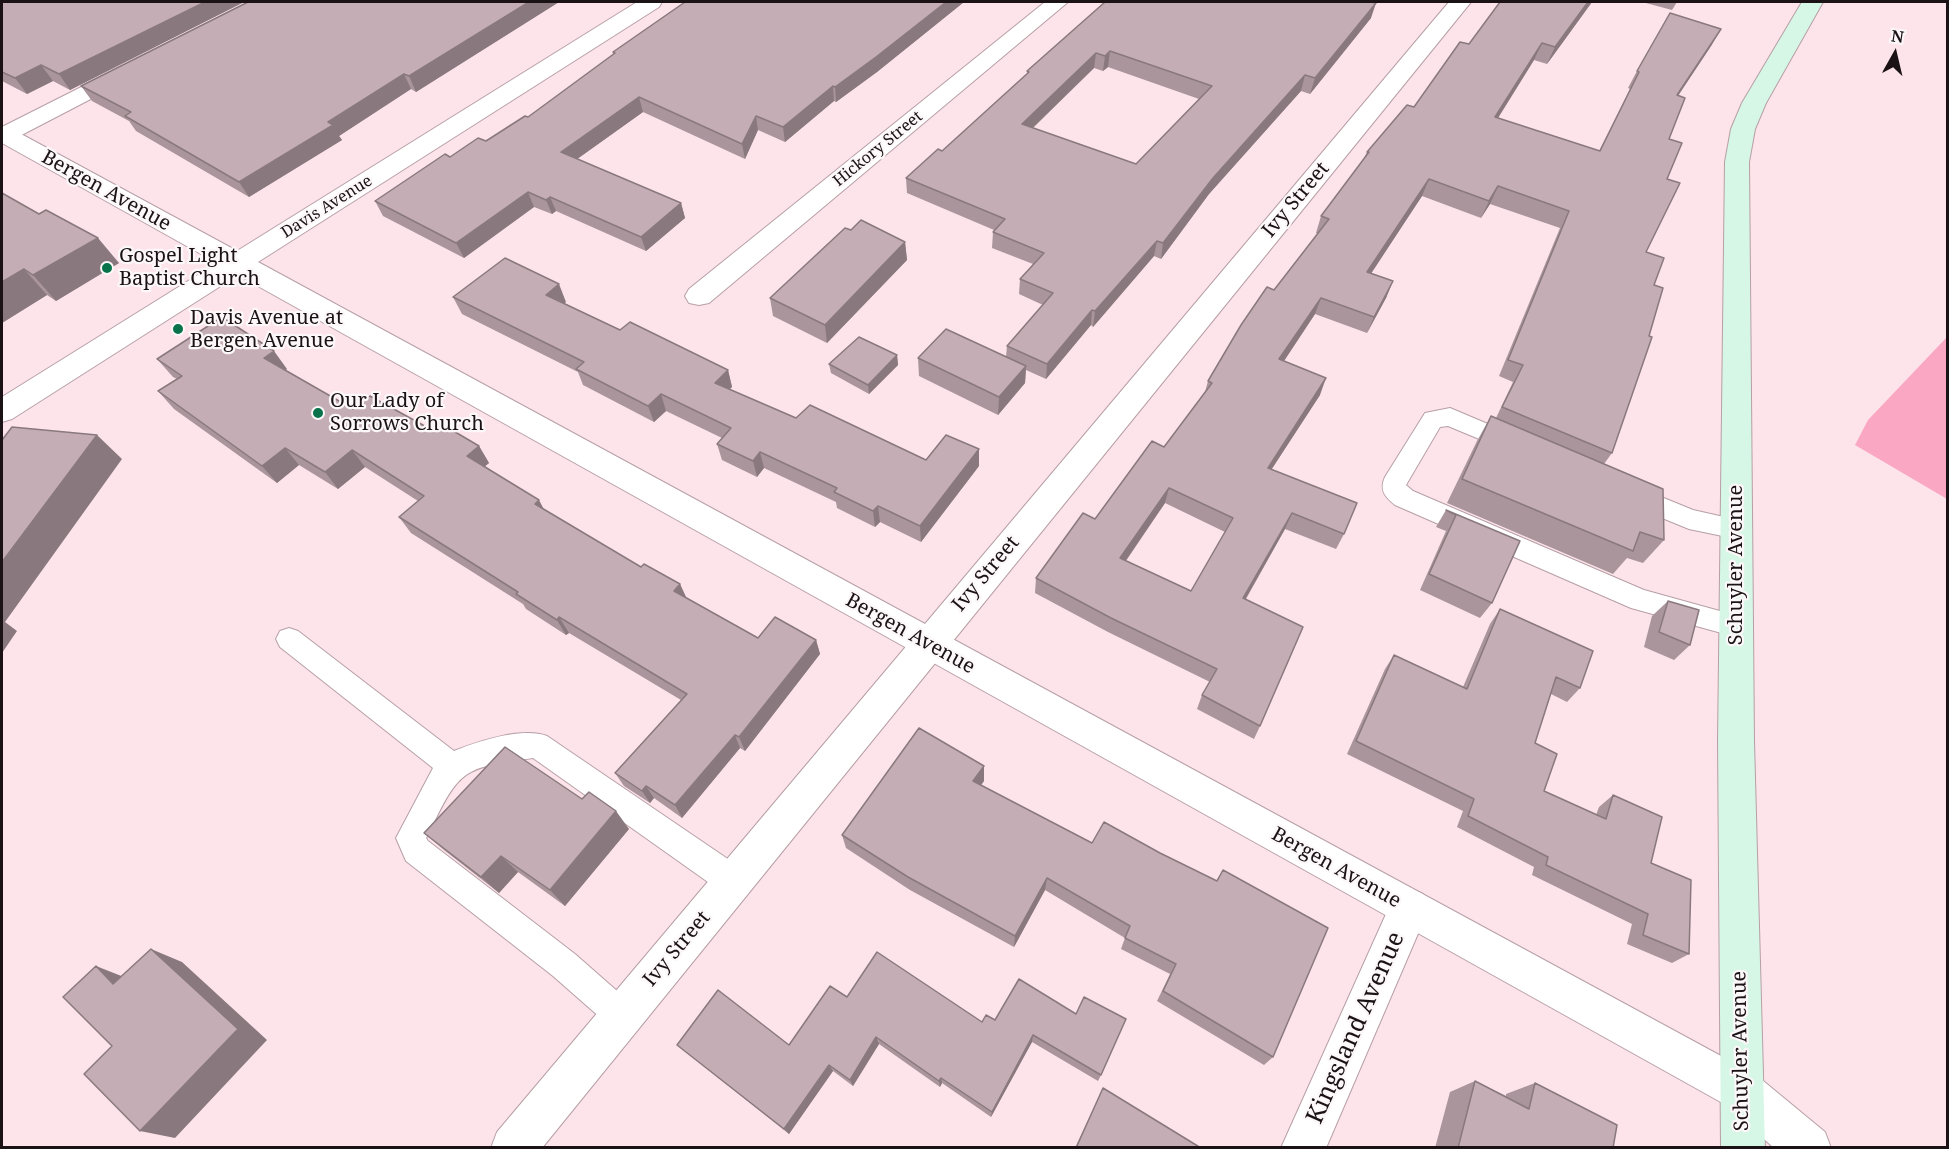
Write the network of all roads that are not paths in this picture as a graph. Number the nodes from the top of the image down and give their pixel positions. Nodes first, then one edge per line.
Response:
1 (651, 2) edge
2 (1057, 2) edge
3 (1460, 2) edge
4 (1812, 2) edge
5 (141, 64) edge
6 (2, 134) edge
7 (239, 264) junction
8 (699, 296) dead end
9 (2, 411) edge
10 (1537, 454) edge
11 (1613, 486) edge
12 (1737, 529) junction
13 (1736, 626) junction
14 (289, 639) dead end
15 (928, 644) junction
16 (452, 766) junction
17 (733, 881) junction
18 (1409, 908) junction
19 (622, 1016) junction
20 (1741, 1090) junction
21 (513, 1148) edge
22 (1303, 1148) edge
23 (1743, 1148) edge
24 (1809, 1148) edge

1 - 7 street, Davis Avenue
2 - 8 street, Hickory Street
3 - 15 street, Ivy Street
4 - 12 main road, Schuyler Avenue
5 - 6 street
6 - 7 street, Bergen Avenue
7 - 9 street, Davis Avenue
7 - 15 street, Bergen Avenue
10 - 13 lane
11 - 12 lane
12 - 13 main road, Schuyler Avenue
13 - 20 main road, Schuyler Avenue
14 - 16 lane
15 - 17 street, Ivy Street
15 - 18 street, Bergen Avenue
16 - 17 lane
16 - 19 lane
17 - 19 street, Ivy Street
18 - 20 street, Bergen Avenue
18 - 22 street, Kingsland Avenue
19 - 21 street, Ivy Street
20 - 23 main road, Schuyler Avenue
20 - 24 street, Bergen Avenue

